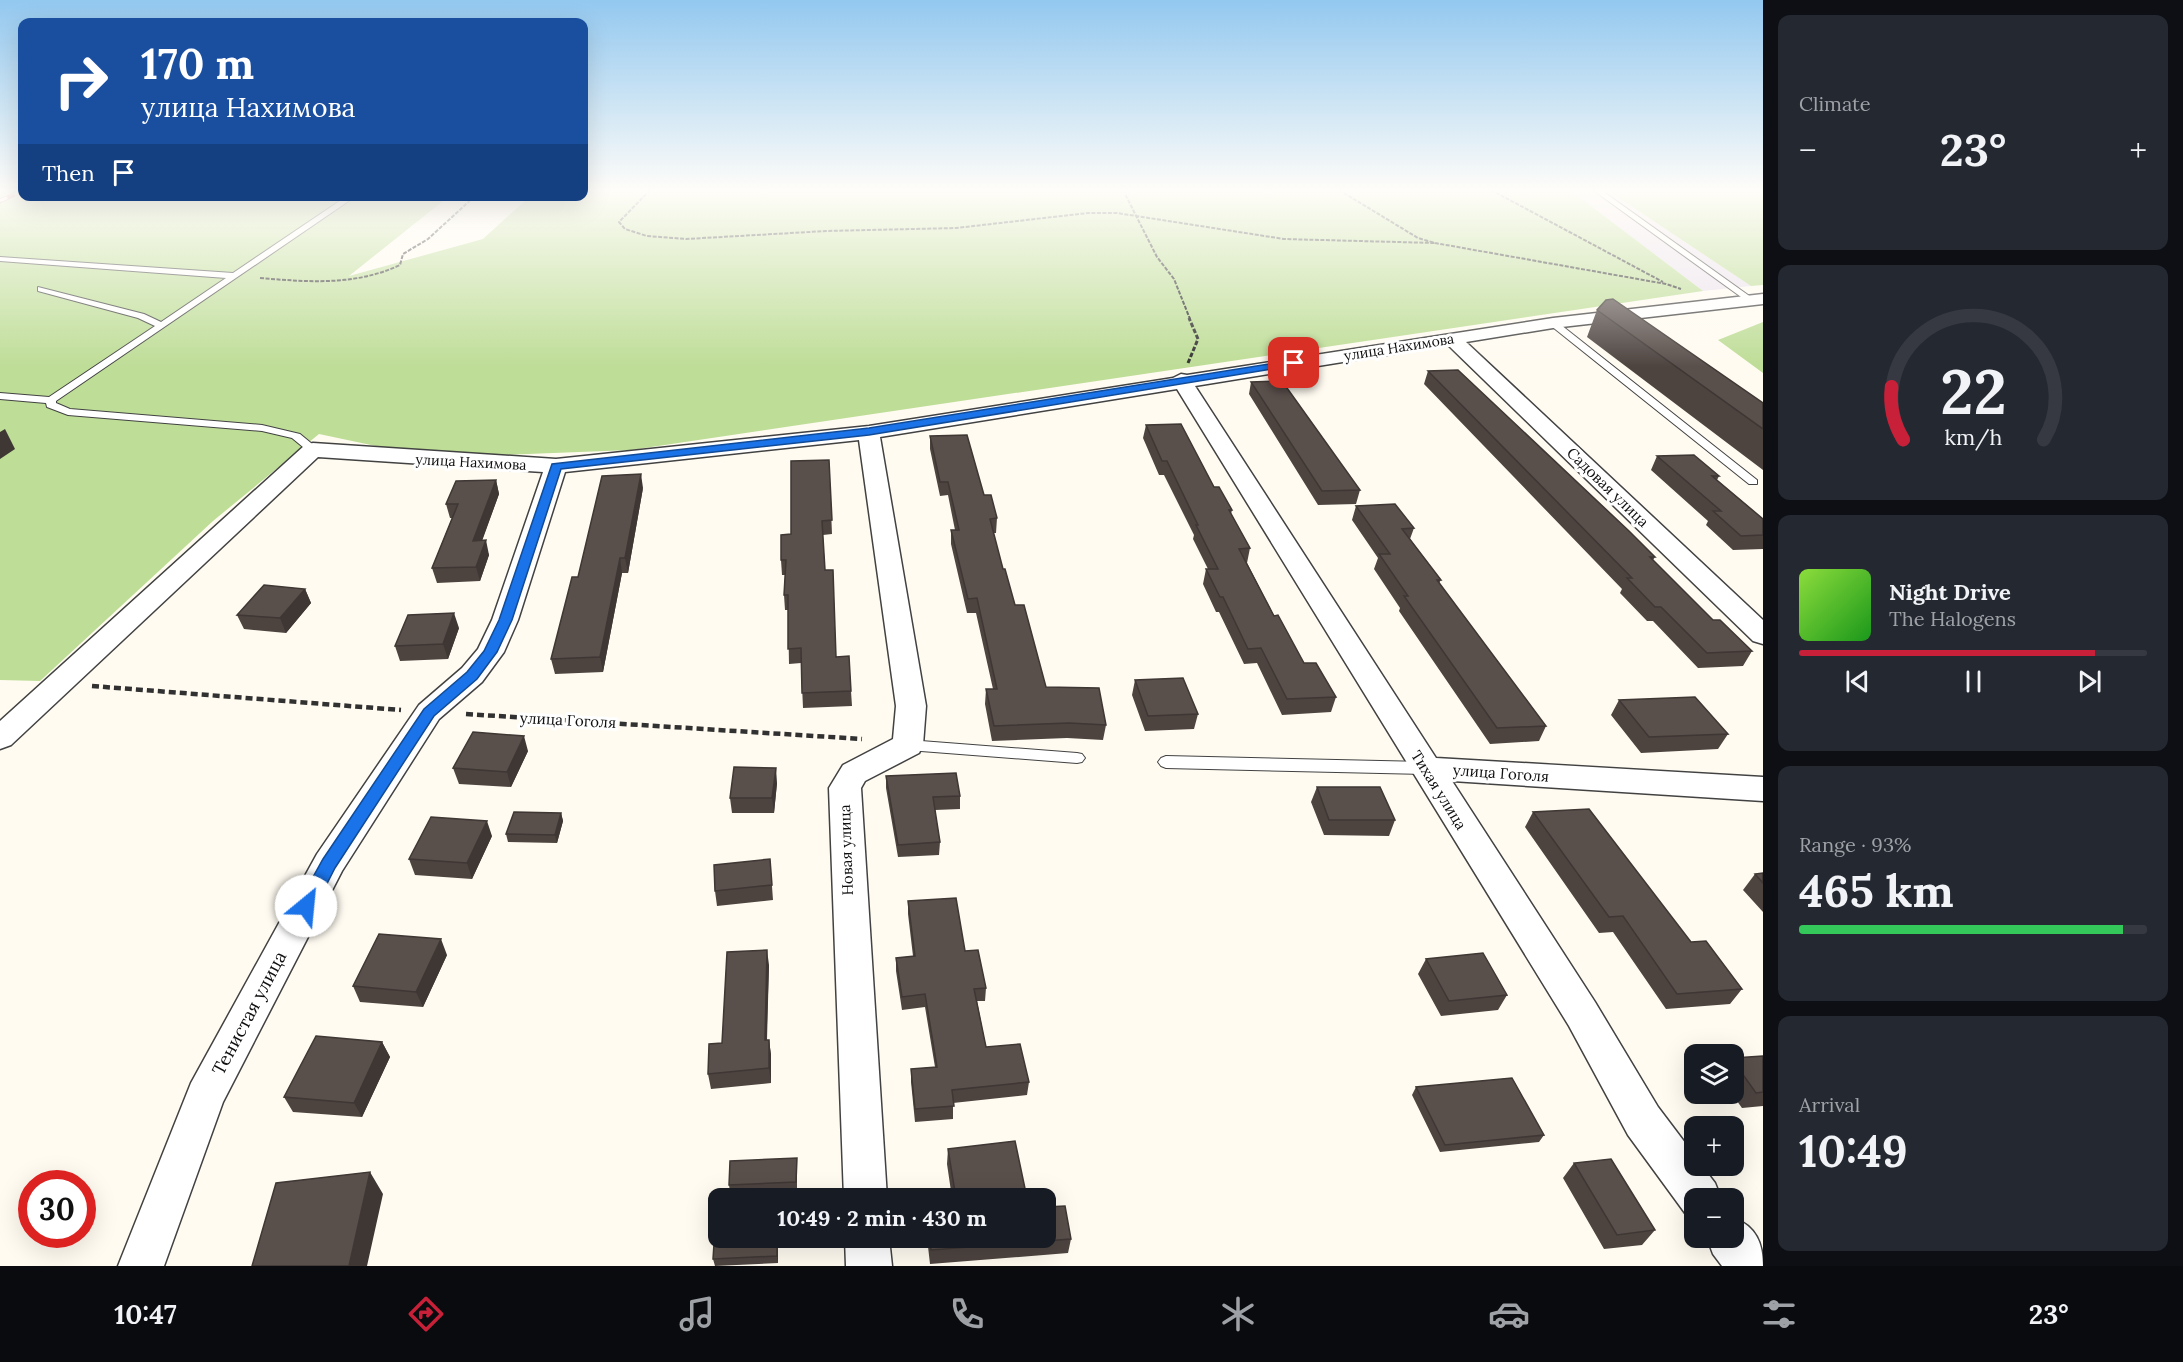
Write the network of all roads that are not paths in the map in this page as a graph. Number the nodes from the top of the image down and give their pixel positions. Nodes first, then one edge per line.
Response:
1 (274, 249) edge
2 (1682, 249) edge
3 (0, 259) edge
4 (234, 276) junction
5 (41, 289) dead end
6 (1757, 300) edge
7 (1553, 322) junction
8 (161, 326) junction
9 (1452, 339) junction
10 (1181, 380) junction
11 (0, 396) edge
12 (51, 400) junction
13 (869, 432) junction
14 (313, 450) junction
15 (556, 466) junction
16 (1753, 482) dead end
17 (1763, 634) edge
18 (0, 738) edge
19 (909, 745) junction
20 (1077, 758) dead end
21 (1166, 762) dead end
22 (1425, 768) junction
23 (1763, 789) edge
24 (865, 1188) edge
25 (1693, 1188) edge
26 (868, 1248) edge
27 (1736, 1248) edge
28 (141, 1266) edge
29 (869, 1266) edge
30 (1750, 1266) edge

1 - 4 lane
2 - 6 lane
3 - 4 lane
4 - 8 lane
5 - 8 lane
6 - 7 street, улица Нахимова
7 - 9 street, улица Нахимова
7 - 16 lane
8 - 12 lane
9 - 10 street, улица Нахимова
9 - 17 street, Садовая улица
10 - 13 street, улица Нахимова
10 - 22 street, Тихая улица
11 - 12 lane
12 - 14 lane
13 - 15 street, улица Нахимова
13 - 19 street
14 - 15 street, улица Нахимова
14 - 18 street
15 - 28 street, Тенистая улица
19 - 20 lane
19 - 24 street, Новая улица
21 - 22 lane, улица Гоголя
22 - 23 street, улица Гоголя
22 - 25 street, Тихая улица
26 - 29 street
27 - 30 street

